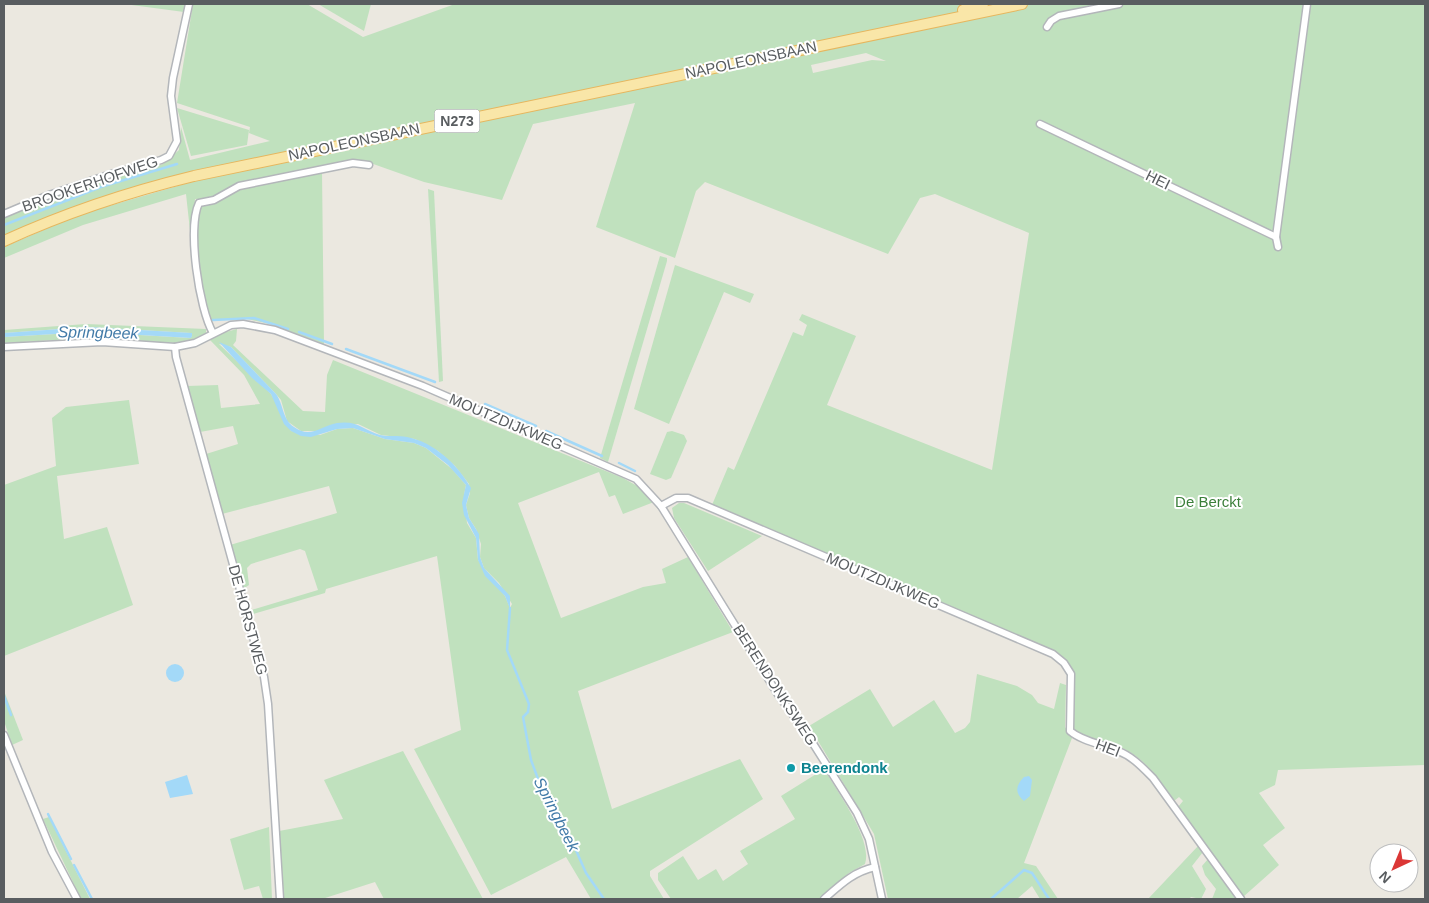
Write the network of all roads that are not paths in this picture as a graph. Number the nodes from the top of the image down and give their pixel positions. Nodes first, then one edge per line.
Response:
1 (189, 4) edge
2 (983, 4) edge
3 (1022, 4) edge
4 (1119, 4) edge
5 (1307, 4) edge
6 (917, 26) junction
7 (1047, 27) dead end
8 (1040, 124) dead end
9 (370, 165) dead end
10 (4, 214) edge
11 (1276, 237) junction
12 (4, 240) edge
13 (1278, 247) dead end
14 (213, 333) junction
15 (4, 347) edge
16 (175, 347) junction
17 (661, 506) junction
18 (981, 622) joint
19 (4, 734) edge
20 (875, 867) junction
21 (77, 899) edge
22 (280, 899) edge
23 (824, 899) edge
24 (882, 899) edge
25 (1241, 899) edge

1 - 10 street, BROOKERHOFWEG
2 - 6 main road, NAPOLEONSBAAN / N273
3 - 6 main road, NAPOLEONSBAAN / N273
4 - 7 street
5 - 11 street
6 - 12 main road, NAPOLEONSBAAN / N273
8 - 11 street, HEI
9 - 14 street
11 - 13 street
14 - 16 street, MOUTZDIJKWEG
14 - 17 street, MOUTZDIJKWEG
15 - 16 street, MOUTZDIJKWEG
16 - 22 street, DE HORSTWEG
17 - 18 street, MOUTZDIJKWEG
17 - 20 street, BERENDONKSWEG
18 - 25 street, HEI
19 - 21 street
20 - 23 street
20 - 24 street, BERENDONKSWEG

